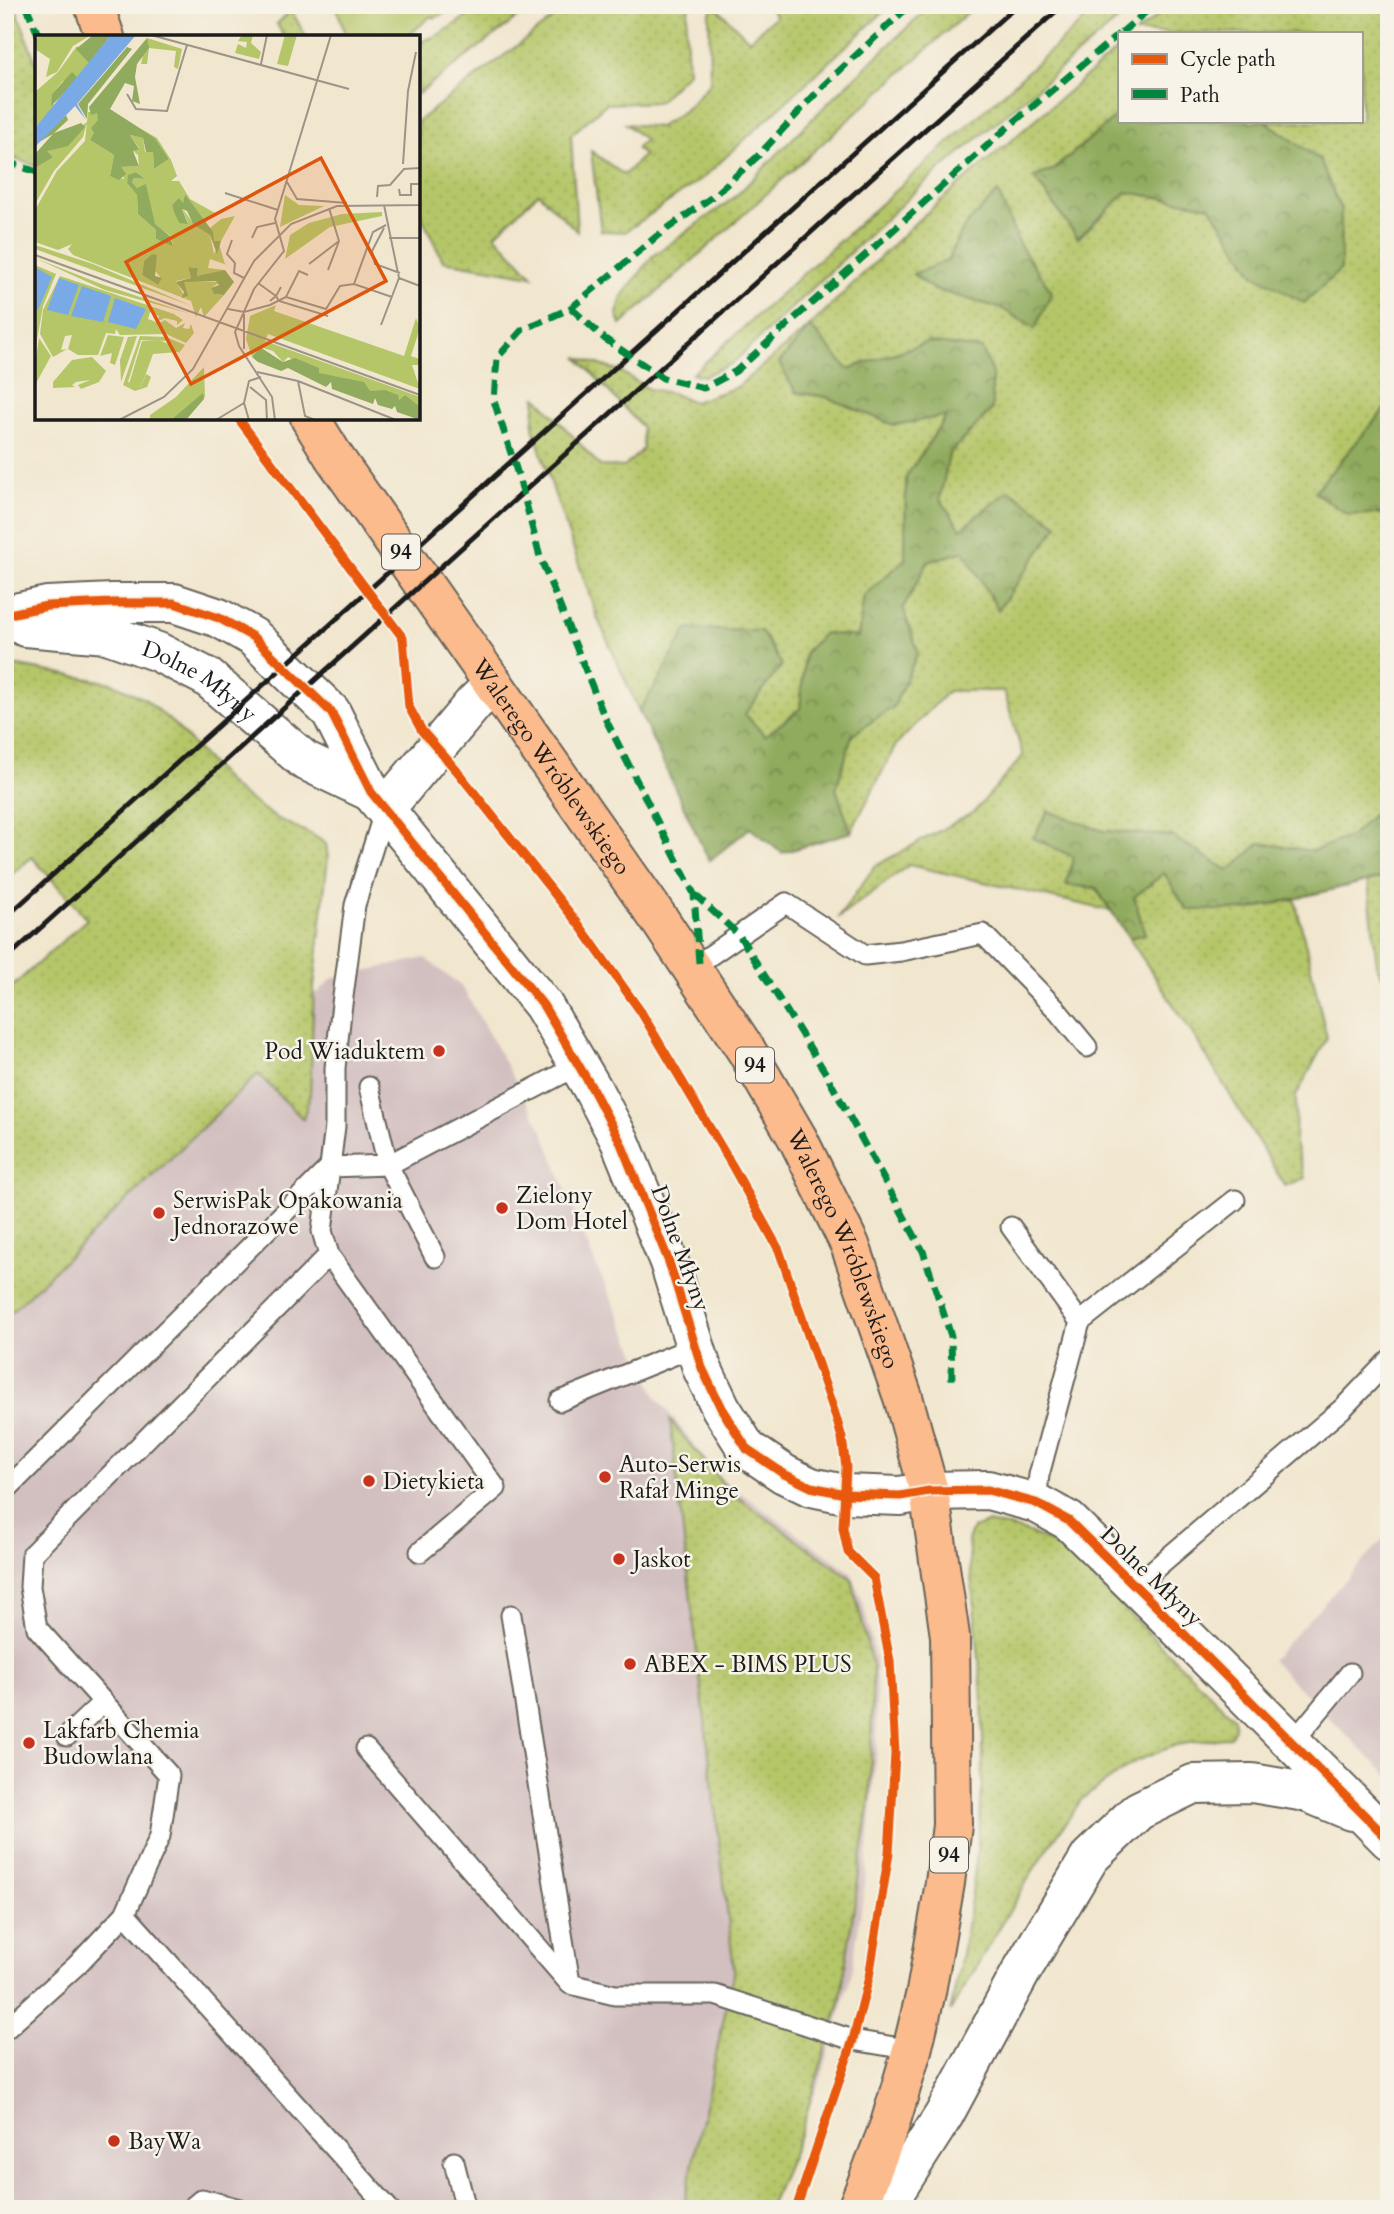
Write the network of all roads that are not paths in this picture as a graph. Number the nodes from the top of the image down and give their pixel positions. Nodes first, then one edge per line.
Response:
1 (94, 5) edge
2 (104, 35) edge
3 (311, 420) edge
4 (5, 615) edge
5 (5, 625) edge
6 (494, 684) junction
7 (378, 800) junction
8 (692, 968) junction
9 (1087, 1047) dead end
10 (579, 1065) junction
11 (369, 1087) dead end
12 (388, 1165) junction
13 (330, 1167) junction
14 (1234, 1200) dead end
15 (1011, 1227) dead end
16 (329, 1255) junction
17 (435, 1257) dead end
18 (1080, 1322) junction
19 (696, 1346) junction
20 (1389, 1360) edge
21 (560, 1401) dead end
22 (5, 1491) edge
23 (929, 1491) junction
24 (1036, 1503) junction
25 (420, 1552) dead end
26 (1136, 1586) junction
27 (511, 1615) dead end
28 (1350, 1673) dead end
29 (103, 1702) junction
30 (67, 1736) dead end
31 (1293, 1742) junction
32 (366, 1749) dead end
33 (1377, 1828) edge
34 (125, 1914) junction
35 (570, 1984) junction
36 (5, 2031) edge
37 (912, 2050) junction
38 (454, 2162) dead end
39 (190, 2209) edge
40 (240, 2209) edge
41 (389, 2209) edge
42 (466, 2209) edge
43 (857, 2209) edge
44 (884, 2209) edge

1 - 2 main road
3 - 6 main road, Walerego Wróblewskiego / 94
4 - 7 street, Dolne Młyny
5 - 7 street, Dolne Młyny
6 - 7 street
6 - 8 main road, Walerego Wróblewskiego / 94
7 - 10 street, Dolne Młyny
7 - 13 lane
8 - 9 lane
8 - 23 main road, Walerego Wróblewskiego / 94
10 - 12 lane
10 - 19 street, Dolne Młyny
11 - 12 lane
12 - 13 lane
12 - 17 lane
13 - 16 lane
13 - 22 lane
14 - 18 lane
15 - 18 lane
16 - 25 lane
16 - 29 lane
18 - 24 lane
19 - 21 lane
19 - 23 street, Dolne Młyny
20 - 26 lane
23 - 24 street, Dolne Młyny
23 - 37 main road, Walerego Wróblewskiego / 94
24 - 26 street, Dolne Młyny
26 - 31 street, Dolne Młyny
27 - 35 lane
28 - 31 lane
29 - 30 lane
29 - 34 lane
31 - 33 street, Dolne Młyny
32 - 35 lane
33 - 44 street
34 - 36 lane
34 - 41 lane
35 - 37 lane
37 - 43 main road, Walerego Wróblewskiego / 94
38 - 42 lane
39 - 40 lane

